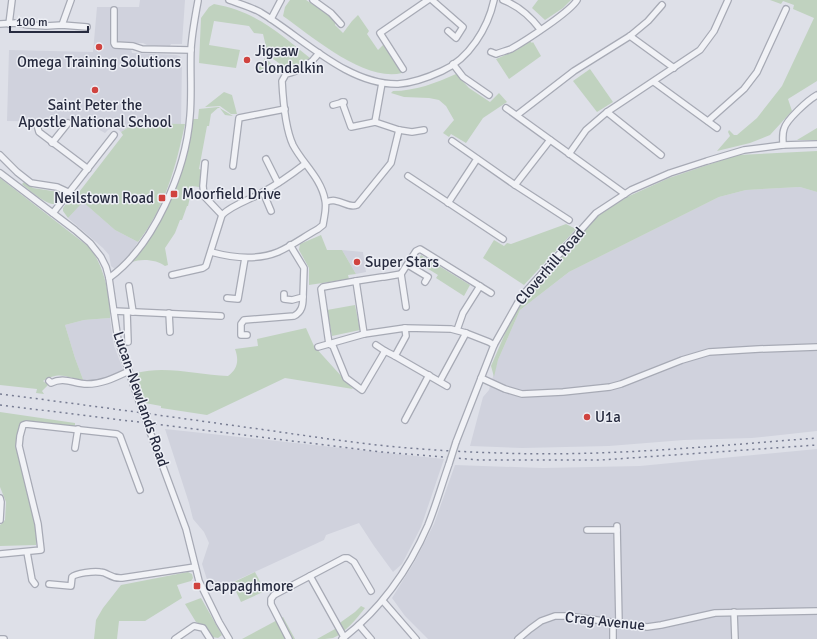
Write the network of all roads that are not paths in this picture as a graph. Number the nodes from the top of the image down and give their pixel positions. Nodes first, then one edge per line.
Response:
1 (12, 0) edge
2 (71, 0) edge
3 (204, 0) edge
4 (230, 0) edge
5 (281, 0) edge
6 (313, 0) edge
7 (428, 0) edge
8 (432, 0) edge
9 (494, 0) edge
10 (503, 0) edge
11 (577, 0) edge
12 (728, 0) edge
13 (196, 1) edge
14 (662, 4) dead end
15 (786, 9) dead end
16 (114, 10) dead end
17 (271, 19) junction
18 (0, 24) edge
19 (9, 24) junction
20 (341, 24) dead end
21 (62, 25) junction
22 (88, 27) dead end
23 (540, 29) junction
24 (448, 31) dead end
25 (630, 36) junction
26 (191, 50) junction
27 (491, 52) dead end
28 (319, 53) junction
29 (453, 64) junction
30 (674, 68) junction
31 (403, 69) dead end
32 (654, 82) junction
33 (382, 83) junction
34 (817, 95) edge
35 (489, 96) dead end
36 (333, 105) dead end
37 (506, 108) dead end
38 (285, 109) junction
39 (607, 112) junction
40 (517, 115) junction
41 (708, 121) junction
42 (375, 122) junction
43 (68, 123) dead end
44 (37, 125) dead end
45 (717, 128) dead end
46 (399, 130) junction
47 (424, 130) dead end
48 (114, 136) dead end
49 (550, 140) junction
50 (452, 141) dead end
51 (52, 143) junction
52 (817, 144) edge
53 (783, 145) junction
54 (569, 154) junction
55 (0, 155) edge
56 (662, 155) dead end
57 (266, 159) dead end
58 (477, 159) junction
59 (205, 163) dead end
60 (305, 164) junction
61 (233, 166) dead end
62 (88, 169) junction
63 (0, 173) edge
64 (408, 176) dead end
65 (278, 183) junction
66 (515, 185) junction
67 (263, 192) junction
68 (70, 193) junction
69 (625, 194) junction
70 (326, 202) junction
71 (448, 202) junction
72 (271, 211) dead end
73 (53, 214) junction
74 (222, 215) junction
75 (569, 220) dead end
76 (502, 239) dead end
77 (290, 245) junction
78 (211, 252) junction
79 (244, 258) junction
80 (408, 264) junction
81 (401, 274) junction
82 (172, 275) dead end
83 (109, 278) junction
84 (356, 281) junction
85 (425, 282) dead end
86 (129, 286) dead end
87 (480, 286) junction
88 (491, 293) dead end
89 (284, 294) dead end
90 (303, 297) junction
91 (227, 298) dead end
92 (406, 307) dead end
93 (114, 311) junction
94 (130, 312) junction
95 (169, 313) junction
96 (221, 316) dead end
97 (405, 328) junction
98 (457, 330) junction
99 (170, 332) dead end
100 (466, 333) junction
101 (364, 334) junction
102 (247, 335) dead end
103 (128, 342) dead end
104 (329, 344) junction
105 (376, 345) dead end
106 (494, 345) junction
107 (318, 347) dead end
108 (817, 347) edge
109 (385, 351) junction
110 (395, 356) junction
111 (129, 371) junction
112 (429, 375) junction
113 (481, 378) junction
114 (48, 381) dead end
115 (440, 381) junction
116 (447, 386) dead end
117 (405, 420) dead end
118 (78, 429) junction
119 (75, 448) dead end
120 (140, 490) dead end
121 (0, 498) edge
122 (0, 520) edge
123 (587, 530) dead end
124 (27, 552) junction
125 (0, 554) edge
126 (195, 567) junction
127 (310, 576) junction
128 (35, 584) dead end
129 (49, 584) dead end
130 (371, 591) dead end
131 (383, 601) junction
132 (817, 611) edge
133 (734, 612) junction
134 (616, 623) junction
135 (359, 625) junction
136 (0, 638) edge
137 (226, 638) edge
138 (343, 638) edge
139 (4, 639) edge
140 (174, 639) edge
141 (210, 639) edge
142 (290, 639) edge
143 (372, 639) edge
144 (416, 639) edge
145 (518, 639) edge
146 (613, 639) edge
147 (735, 639) edge

1 - 19 street
2 - 21 street
3 - 13 street
4 - 17 street
5 - 17 street
6 - 20 street
7 - 31 street
8 - 24 street
9 - 29 street
10 - 23 street
11 - 23 street
12 - 30 street
13 - 26 street
14 - 25 street
15 - 41 street
16 - 26 street
17 - 28 street
18 - 19 street
19 - 21 street
21 - 22 street
23 - 27 street
25 - 30 street
25 - 40 street
26 - 83 street
28 - 33 street
28 - 38 street
29 - 33 street
29 - 35 street
30 - 32 street
32 - 39 street
32 - 41 street
33 - 42 street
34 - 53 street
36 - 42 street
37 - 40 street
38 - 60 street
38 - 61 street
39 - 54 street
39 - 56 street
40 - 49 street
41 - 45 street
42 - 46 street
43 - 51 street
44 - 51 street
46 - 47 street
46 - 70 street
48 - 62 street
49 - 54 street
49 - 66 street
50 - 58 street
51 - 62 street
52 - 53 street, Cloverhill Road
53 - 69 street, Cloverhill Road
54 - 69 street
55 - 68 street
57 - 65 street
58 - 66 street
58 - 71 street
59 - 74 street
60 - 65 street
60 - 70 street
62 - 68 street
63 - 73 street, Lucan-Newlands Road
64 - 71 street
65 - 67 street
66 - 75 street
67 - 72 street
67 - 74 street
68 - 73 street
69 - 106 street, Cloverhill Road
70 - 77 street
71 - 76 street
73 - 83 street, Lucan-Newlands Road
74 - 78 street
77 - 79 street
77 - 90 street
78 - 79 street
78 - 82 street
79 - 91 street
80 - 81 street
80 - 85 street
80 - 87 street
81 - 84 street
81 - 92 street
83 - 93 street, Lucan-Newlands Road
84 - 101 street
84 - 104 street
86 - 94 street
87 - 88 street
87 - 98 street
89 - 90 street
90 - 102 street
93 - 94 street
93 - 111 street, Lucan-Newlands Road
94 - 95 street
94 - 103 street
95 - 96 street
95 - 99 street
97 - 98 street
97 - 101 street
97 - 110 street
98 - 100 street
100 - 106 street
100 - 115 street
101 - 104 street
104 - 107 street
104 - 109 street
105 - 109 street
106 - 113 street, Cloverhill Road
108 - 113 street
109 - 110 street
110 - 112 street
111 - 114 street
111 - 126 street, Lucan-Newlands Road, bridge
112 - 115 street
112 - 117 street
113 - 131 street, Cloverhill Road, bridge
115 - 116 street
118 - 119 street
118 - 120 street
118 - 124 street
121 - 122 street
123 - 134 street
124 - 125 street
124 - 128 street
126 - 129 street
126 - 137 street, Lucan-Newlands Road
127 - 130 street
127 - 138 street
127 - 142 street
131 - 135 street, Cloverhill Road
131 - 144 street
132 - 133 street, Crag Avenue
133 - 134 street, Crag Avenue
133 - 147 street
134 - 145 street, Crag Avenue
134 - 146 street
135 - 138 street, Cloverhill Road
135 - 143 street
136 - 139 street
140 - 141 street

